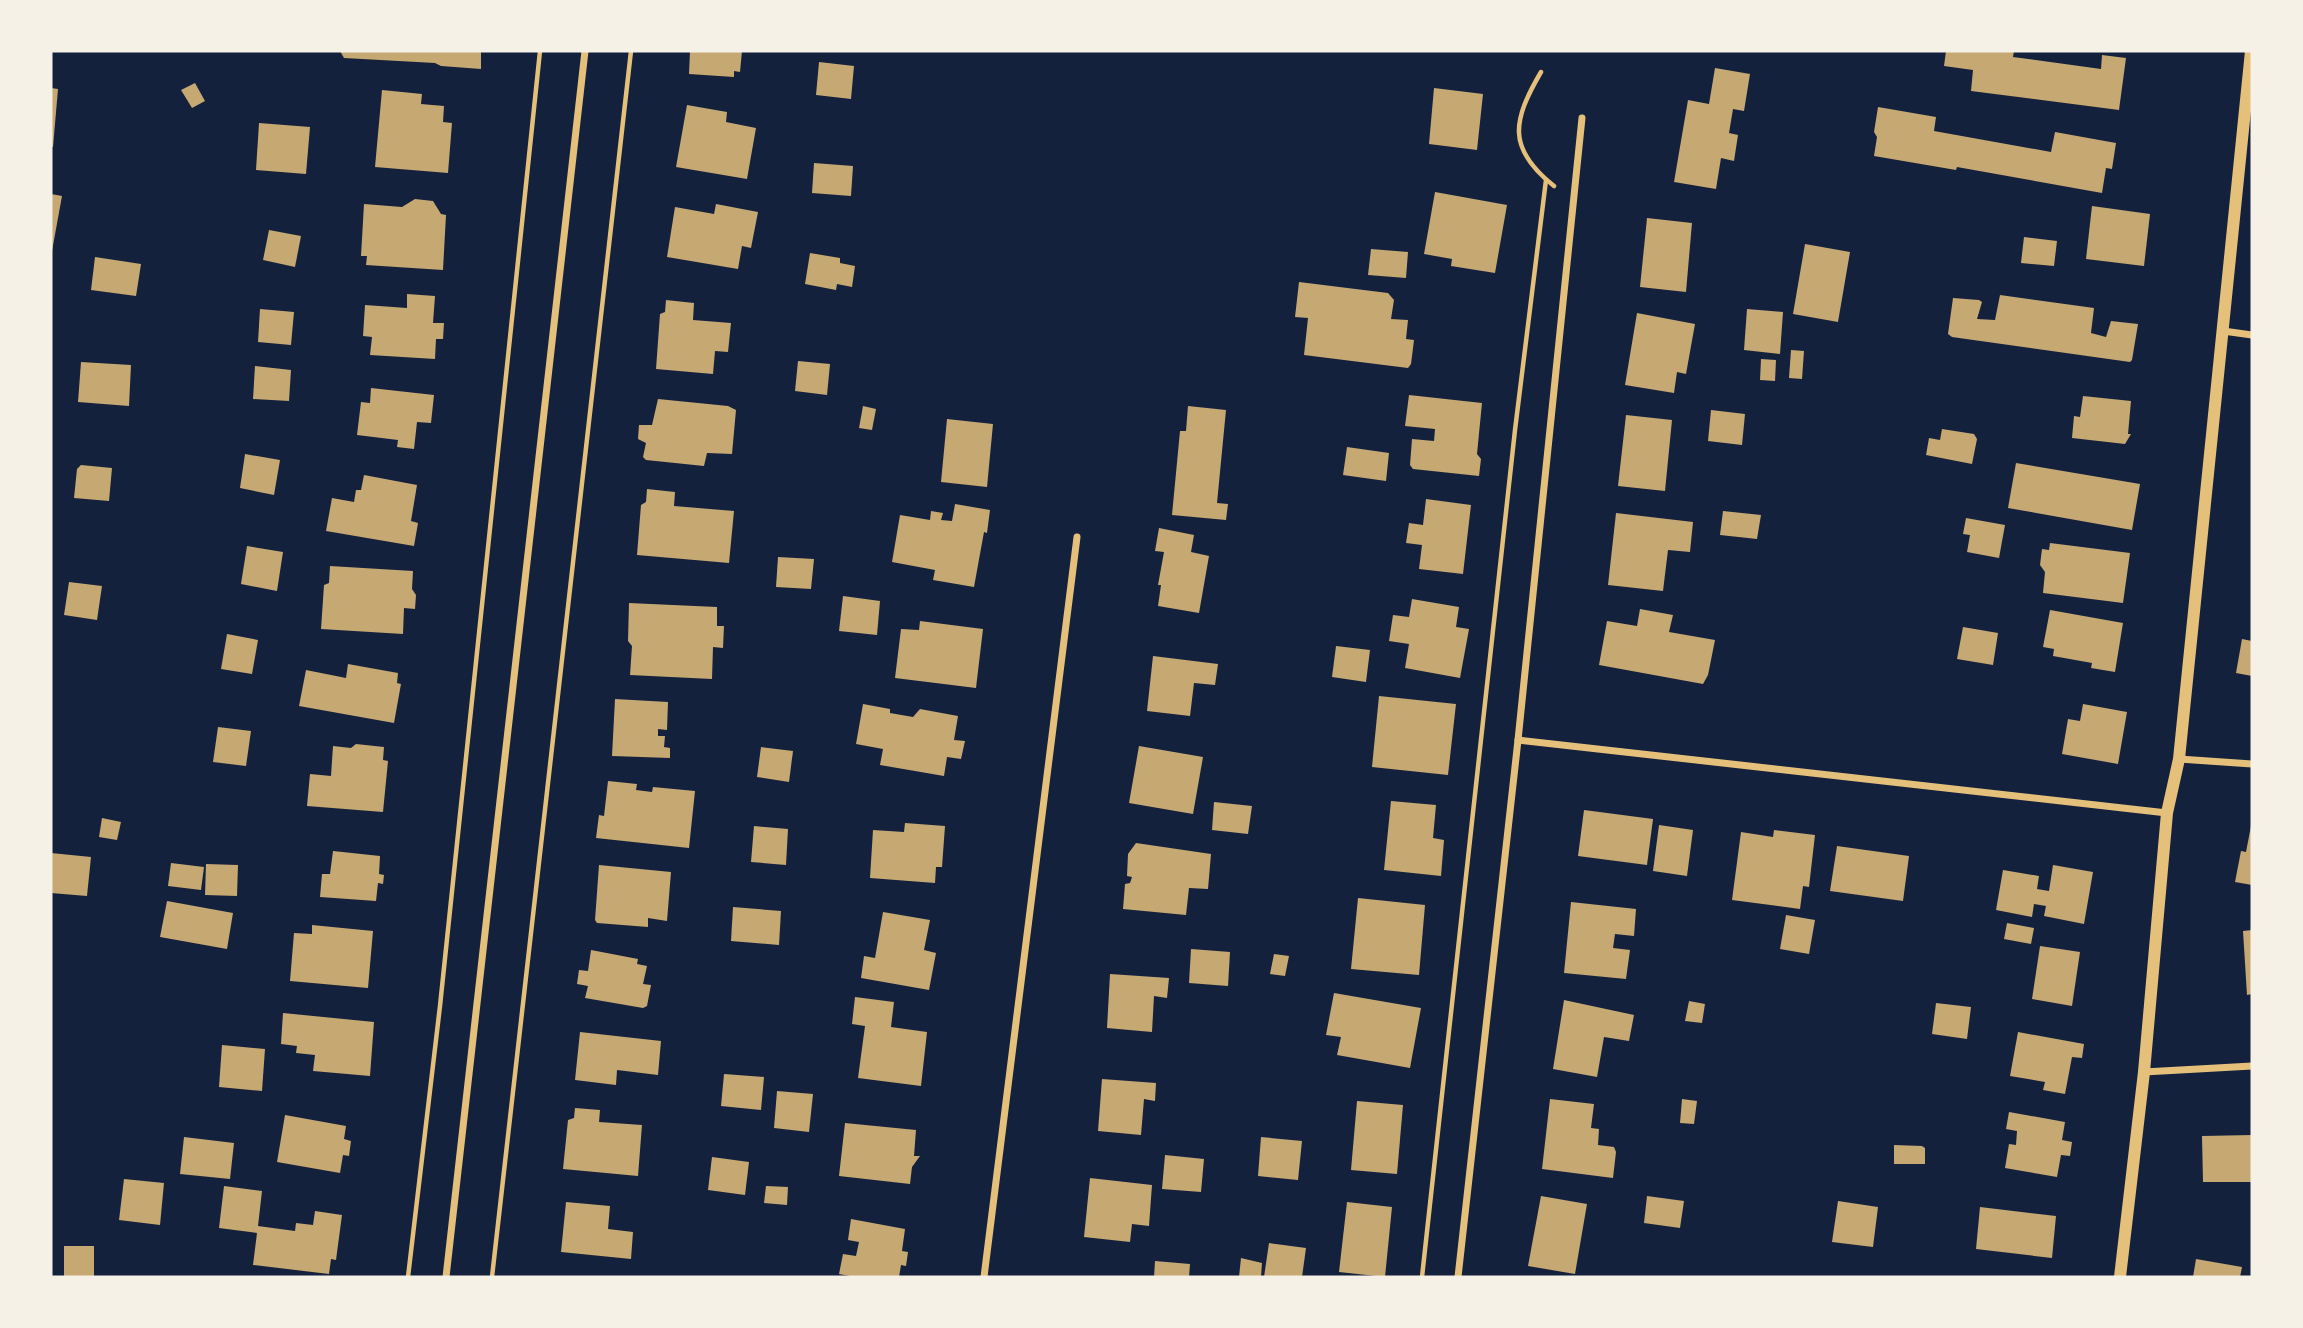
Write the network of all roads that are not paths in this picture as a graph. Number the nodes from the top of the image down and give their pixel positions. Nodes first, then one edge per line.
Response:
1 (585, 51) edge
2 (2252, 51) edge
3 (1581, 118) dead end
4 (2223, 331) junction
5 (2252, 335) edge
6 (1077, 537) dead end
7 (1518, 740) junction
8 (2179, 759) junction
9 (2252, 764) edge
10 (2167, 813) junction
11 (2252, 1066) edge
12 (2144, 1072) junction
13 (446, 1277) edge
14 (984, 1277) edge
15 (1458, 1277) edge
16 (2120, 1277) edge

1 - 13 street
2 - 4 street
3 - 7 street
4 - 5 street
4 - 8 street
6 - 14 street
7 - 10 street
7 - 15 street
8 - 9 street
8 - 10 street
10 - 12 street
11 - 12 street
12 - 16 street

